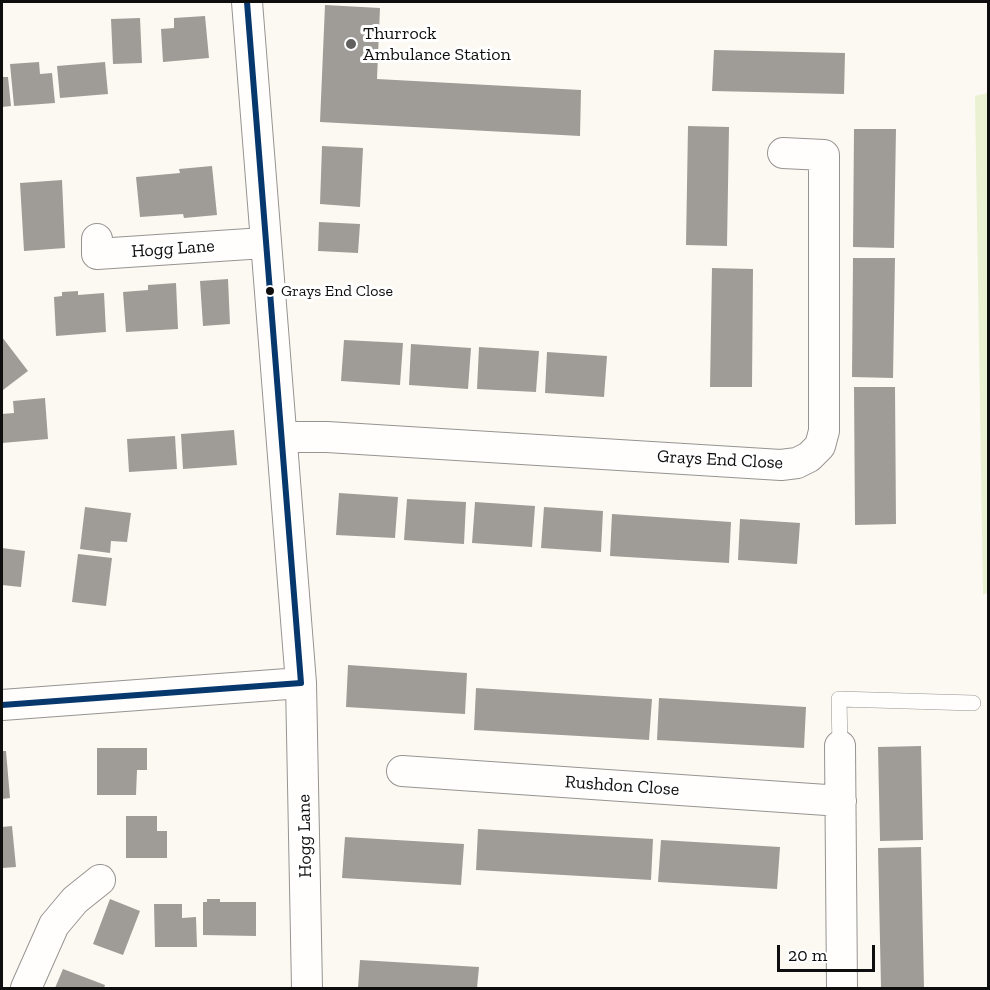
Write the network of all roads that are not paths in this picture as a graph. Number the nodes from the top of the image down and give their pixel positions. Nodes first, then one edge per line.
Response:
1 (248, 2) edge
2 (783, 153) dead end
3 (97, 239) dead end
4 (264, 243) junction
5 (282, 437) junction
6 (301, 683) junction
7 (973, 703) dead end
8 (2, 705) edge
9 (840, 746) joint
10 (402, 771) dead end
11 (842, 801) junction
12 (100, 880) dead end
13 (26, 988) edge
14 (307, 988) edge
15 (842, 988) edge

1 - 4 street, Hogg Lane
2 - 5 street, Grays End Close
3 - 4 street, Hogg Lane
4 - 5 street, Hogg Lane
5 - 6 street, Hogg Lane
6 - 8 street
6 - 14 street, Hogg Lane
7 - 9 lane
9 - 11 street
10 - 11 street, Rushdon Close
11 - 15 street
12 - 13 street

